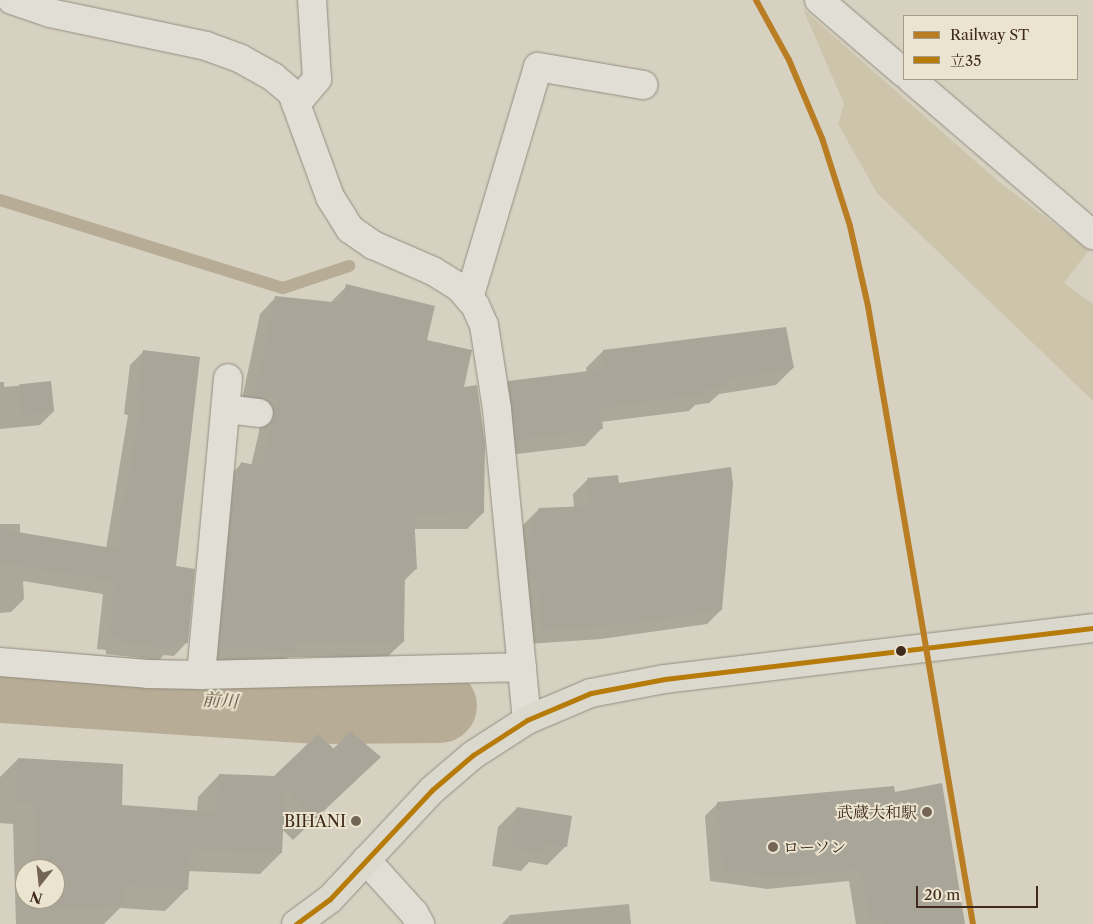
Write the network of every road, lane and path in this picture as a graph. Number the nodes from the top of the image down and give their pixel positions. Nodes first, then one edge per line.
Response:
1 (12, 0) edge
2 (312, 0) edge
3 (819, 0) edge
4 (903, 72) edge
5 (913, 80) edge
6 (644, 86) dead end
7 (296, 104) junction
8 (1093, 235) edge
9 (469, 298) junction
10 (228, 378) dead end
11 (226, 409) junction
12 (259, 413) dead end
13 (1093, 628) edge
14 (0, 662) edge
15 (522, 667) junction
16 (201, 675) junction
17 (527, 720) junction
18 (366, 860) junction
19 (296, 924) edge
20 (420, 924) edge

1 - 7 street
2 - 7 street
3 - 4 street
5 - 8 street
6 - 9 street
7 - 9 street
9 - 15 street
10 - 11 street
11 - 12 street
11 - 16 street
13 - 17 main road
14 - 16 street
15 - 16 street
15 - 17 street
17 - 18 main road
18 - 19 main road
18 - 20 street

